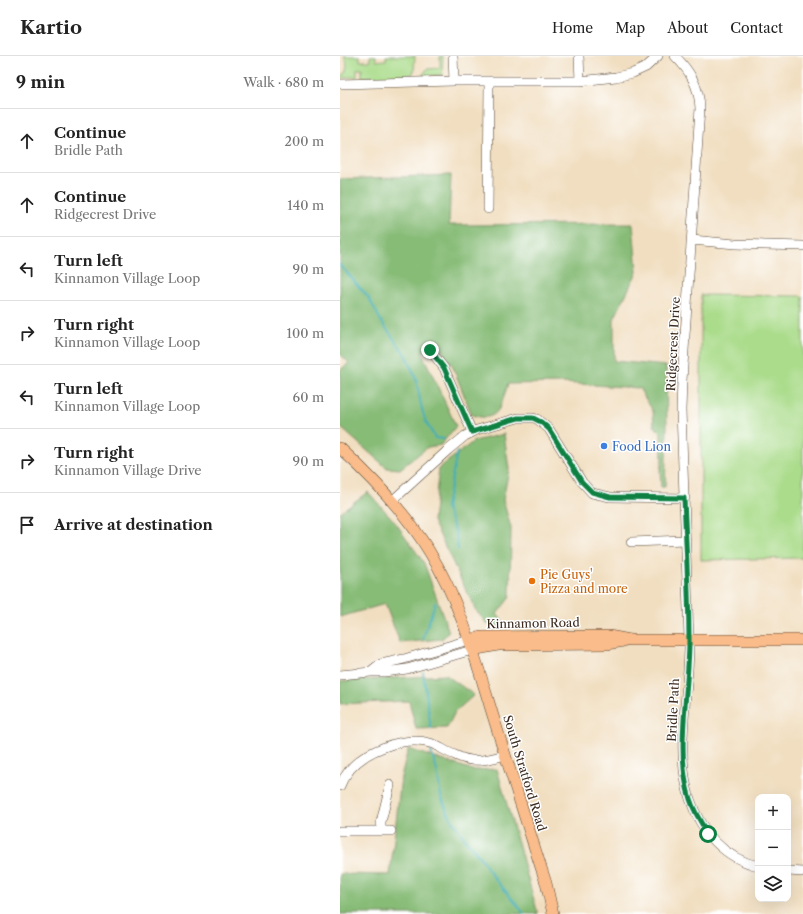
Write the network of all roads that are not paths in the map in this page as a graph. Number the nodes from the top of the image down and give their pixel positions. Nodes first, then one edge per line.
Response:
1 (453, 56) edge
2 (579, 56) edge
3 (658, 56) edge
4 (675, 56) edge
5 (454, 81) junction
6 (580, 81) junction
7 (489, 82) junction
8 (340, 84) edge
9 (488, 209) dead end
10 (692, 240) junction
11 (803, 246) edge
12 (430, 350) dead end
13 (472, 432) junction
14 (340, 448) edge
15 (684, 498) junction
16 (392, 502) junction
17 (686, 540) junction
18 (631, 542) dead end
19 (803, 640) edge
20 (689, 641) junction
21 (471, 645) junction
22 (404, 659) junction
23 (407, 669) junction
24 (371, 672) junction
25 (340, 675) edge
26 (505, 755) junction
27 (343, 773) edge
28 (390, 785) dead end
29 (340, 786) edge
30 (340, 831) edge
31 (381, 831) junction
32 (391, 831) dead end
33 (755, 865) edge
34 (791, 871) edge
35 (803, 872) edge
36 (553, 914) edge

1 - 5 street
2 - 6 street
3 - 6 street
4 - 10 street, Ridgecrest Drive
5 - 7 street
5 - 8 street
6 - 7 street
7 - 9 street
10 - 11 street
10 - 15 street, Ridgecrest Drive
12 - 13 street
13 - 15 street
13 - 16 street
14 - 16 main road, South Stratford Road
15 - 17 street, Ridgecrest Drive
16 - 21 main road, South Stratford Road
17 - 18 street
17 - 20 street, Ridgecrest Drive
19 - 20 main road, Kinnamon Road
20 - 21 main road, Kinnamon Road
20 - 33 street, Bridle Path
21 - 22 street, Kinnamon Road
21 - 23 street, Kinnamon Road
21 - 26 main road, South Stratford Road
22 - 23 street
22 - 24 street, Kinnamon Road
23 - 24 street, Kinnamon Road
24 - 25 street, Kinnamon Road
26 - 27 street
26 - 36 main road, South Stratford Road
27 - 29 street
28 - 31 street
30 - 31 street
31 - 32 street
34 - 35 street

